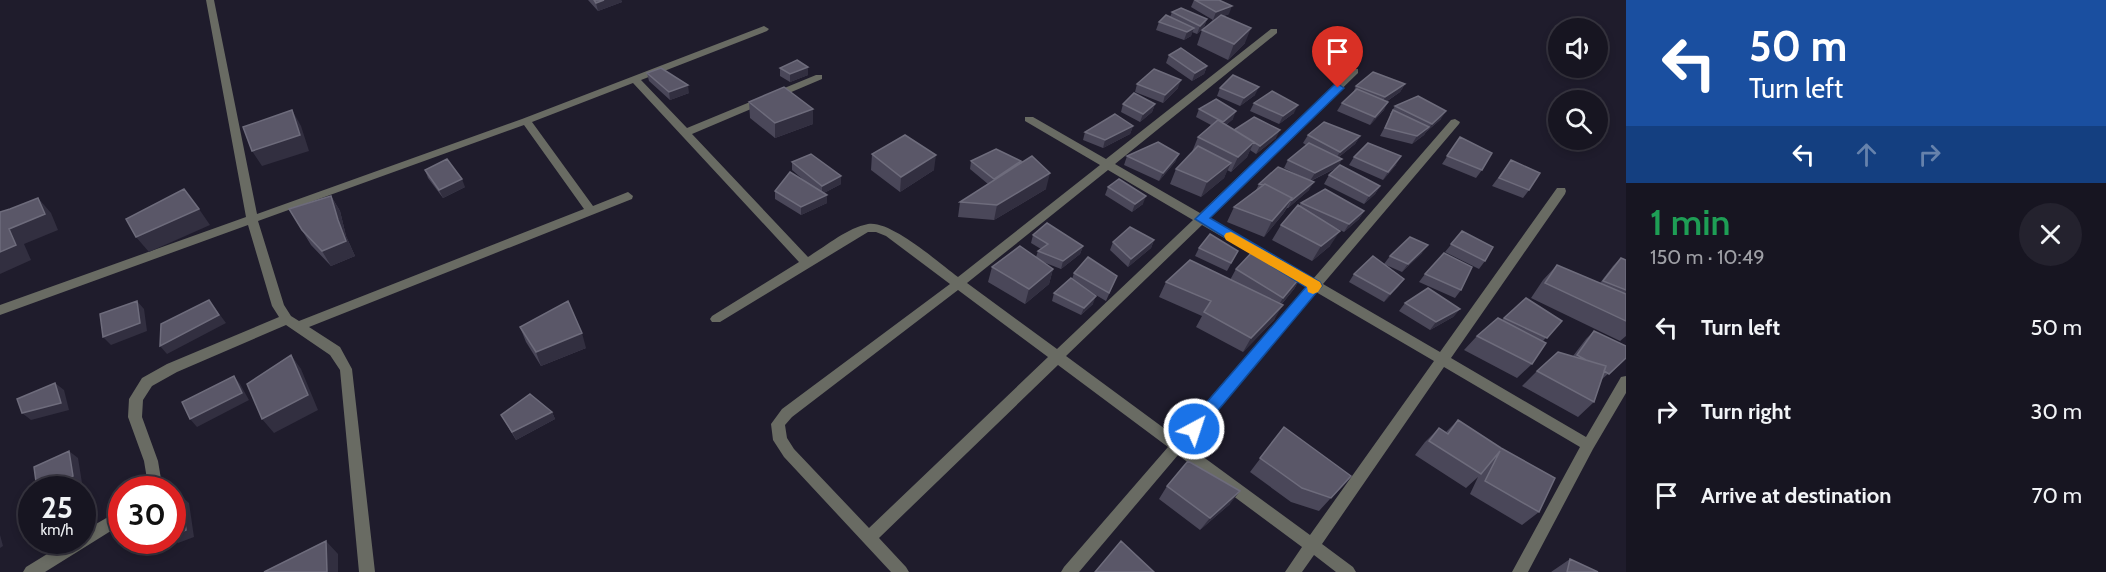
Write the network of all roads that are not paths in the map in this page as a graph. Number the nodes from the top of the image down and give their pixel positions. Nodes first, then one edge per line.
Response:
1 (210, 0) edge
2 (764, 29) dead end
3 (1274, 31) dead end
4 (1355, 71) dead end
5 (819, 76) dead end
6 (635, 79) junction
7 (1029, 119) dead end
8 (526, 121) junction
9 (1455, 122) dead end
10 (685, 133) junction
11 (1107, 165) junction
12 (1561, 191) dead end
13 (628, 196) dead end
14 (591, 211) junction
15 (252, 219) junction
16 (1201, 219) junction
17 (807, 264) junction
18 (959, 284) junction
19 (1315, 286) junction
20 (0, 310) edge
21 (287, 319) junction
22 (716, 319) dead end
23 (299, 326) junction
24 (1058, 357) junction
25 (1442, 360) junction
26 (1626, 381) edge
27 (1588, 445) junction
28 (1179, 446) junction
29 (154, 476) edge
30 (108, 525) edge
31 (869, 538) junction
32 (1312, 545) junction
33 (32, 572) edge
34 (367, 572) edge
35 (902, 572) edge
36 (1069, 572) edge
37 (1293, 572) edge
38 (1348, 572) edge
39 (1520, 572) edge

1 - 15 street
2 - 6 street
3 - 11 street
4 - 16 street
5 - 10 street
6 - 8 street
6 - 10 street
7 - 11 street
8 - 14 street
8 - 15 street
9 - 19 street
10 - 17 street
11 - 16 street
11 - 18 street
12 - 25 street
13 - 14 street
14 - 23 street
15 - 20 street
15 - 21 street
16 - 19 street
16 - 24 street
17 - 18 street
17 - 22 street
18 - 24 street
18 - 31 street
19 - 25 street
19 - 28 street
21 - 23 street
21 - 29 street
23 - 34 street
24 - 28 street
24 - 31 street
25 - 27 street
25 - 32 street
26 - 27 street
27 - 39 street
28 - 32 street
28 - 36 street
30 - 33 street
31 - 35 street
32 - 37 street
32 - 38 street

